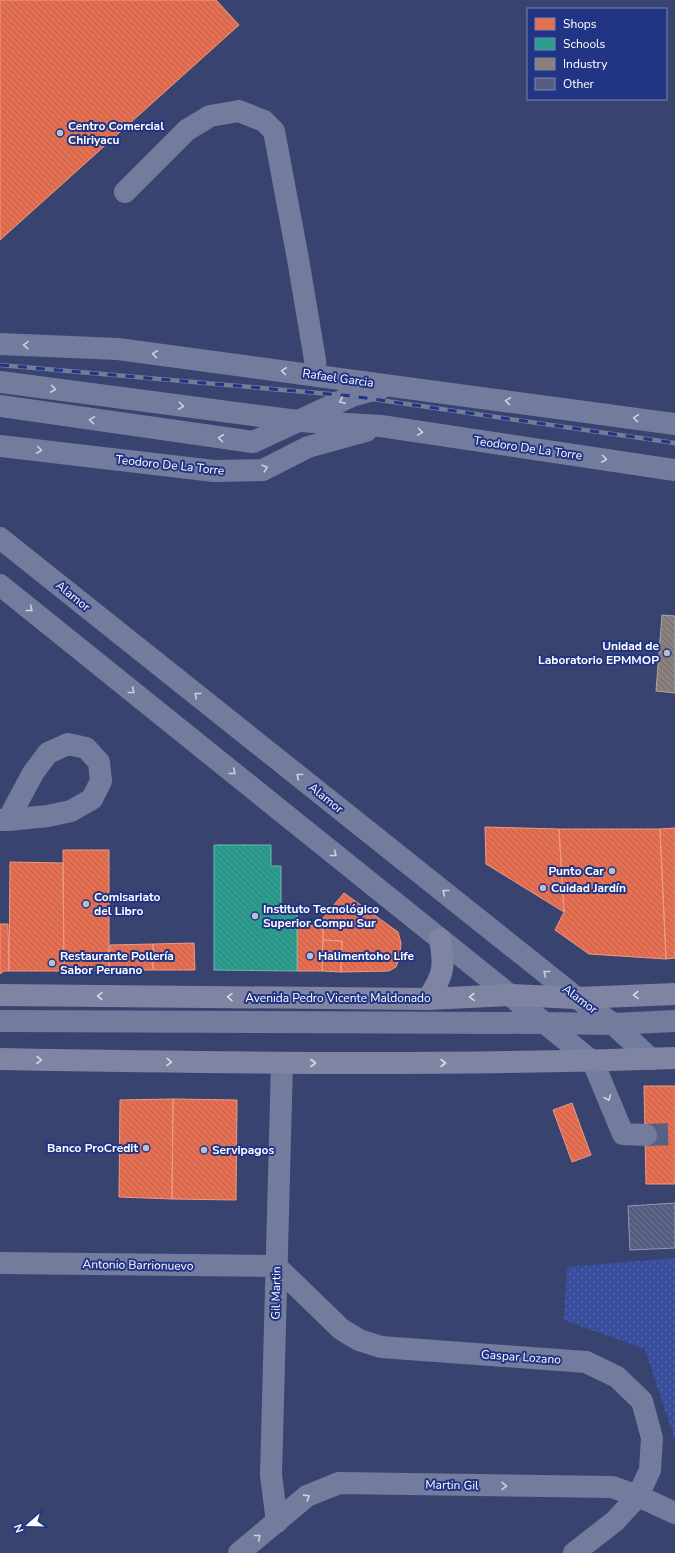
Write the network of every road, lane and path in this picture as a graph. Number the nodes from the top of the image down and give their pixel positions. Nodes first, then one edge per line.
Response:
1 (125, 192) dead end
2 (0, 344) edge
3 (316, 376) junction
4 (0, 382) edge
5 (392, 386) junction
6 (0, 406) edge
7 (298, 421) junction
8 (675, 424) edge
9 (381, 426) junction
10 (0, 446) edge
11 (675, 470) edge
12 (0, 538) edge
13 (0, 585) edge
14 (440, 938) junction
15 (675, 994) edge
16 (0, 995) edge
17 (511, 996) junction
18 (577, 998) junction
19 (428, 999) junction
20 (0, 1021) edge
21 (675, 1021) edge
22 (543, 1023) junction
23 (613, 1024) junction
24 (675, 1058) edge
25 (0, 1059) edge
26 (651, 1059) junction
27 (592, 1062) junction
28 (282, 1063) junction
29 (646, 1135) tunnel mouth
30 (0, 1263) edge
31 (276, 1266) junction
32 (638, 1496) junction
33 (675, 1513) edge
34 (277, 1522) junction
35 (239, 1553) edge
36 (574, 1553) edge

1 - 3 street
3 -> 2 street, Rafael Garcia
3 - 5 street, Rafael Garcia
4 -> 7 street, Teodoro De La Torre
5 -> 7 street
8 -> 5 street, Rafael Garcia
7 -> 6 street
7 - 9 street, Teodoro De La Torre
10 -> 9 street, Teodoro De La Torre
9 -> 11 street, Teodoro De La Torre
18 -> 12 street, Alamor
13 -> 14 street
14 - 17 street
14 - 19 main road
15 -> 18 main road, Avenida Pedro Vicente Maldonado
19 -> 16 main road, Avenida Pedro Vicente Maldonado
17 - 18 main road, Avenida Pedro Vicente Maldonado
17 -> 19 main road, Avenida Pedro Vicente Maldonado
17 - 22 street
18 - 23 street, Alamor
20 - 22 street
21 - 23 street
22 - 23 street
22 - 27 street
23 - 26 street, Alamor
24 - 26 main road
25 -> 28 main road
26 - 27 main road
28 -> 27 main road
27 -> 29 street
28 - 31 street, Gil Martin
30 - 31 street, Antonio Barrionuevo
31 - 32 street, Gaspar Lozano
31 - 34 street, Gil Martin
32 - 33 street
34 -> 32 street, Martin Gil
32 - 36 street, Gaspar Lozano
35 -> 34 street, Martin Gil

